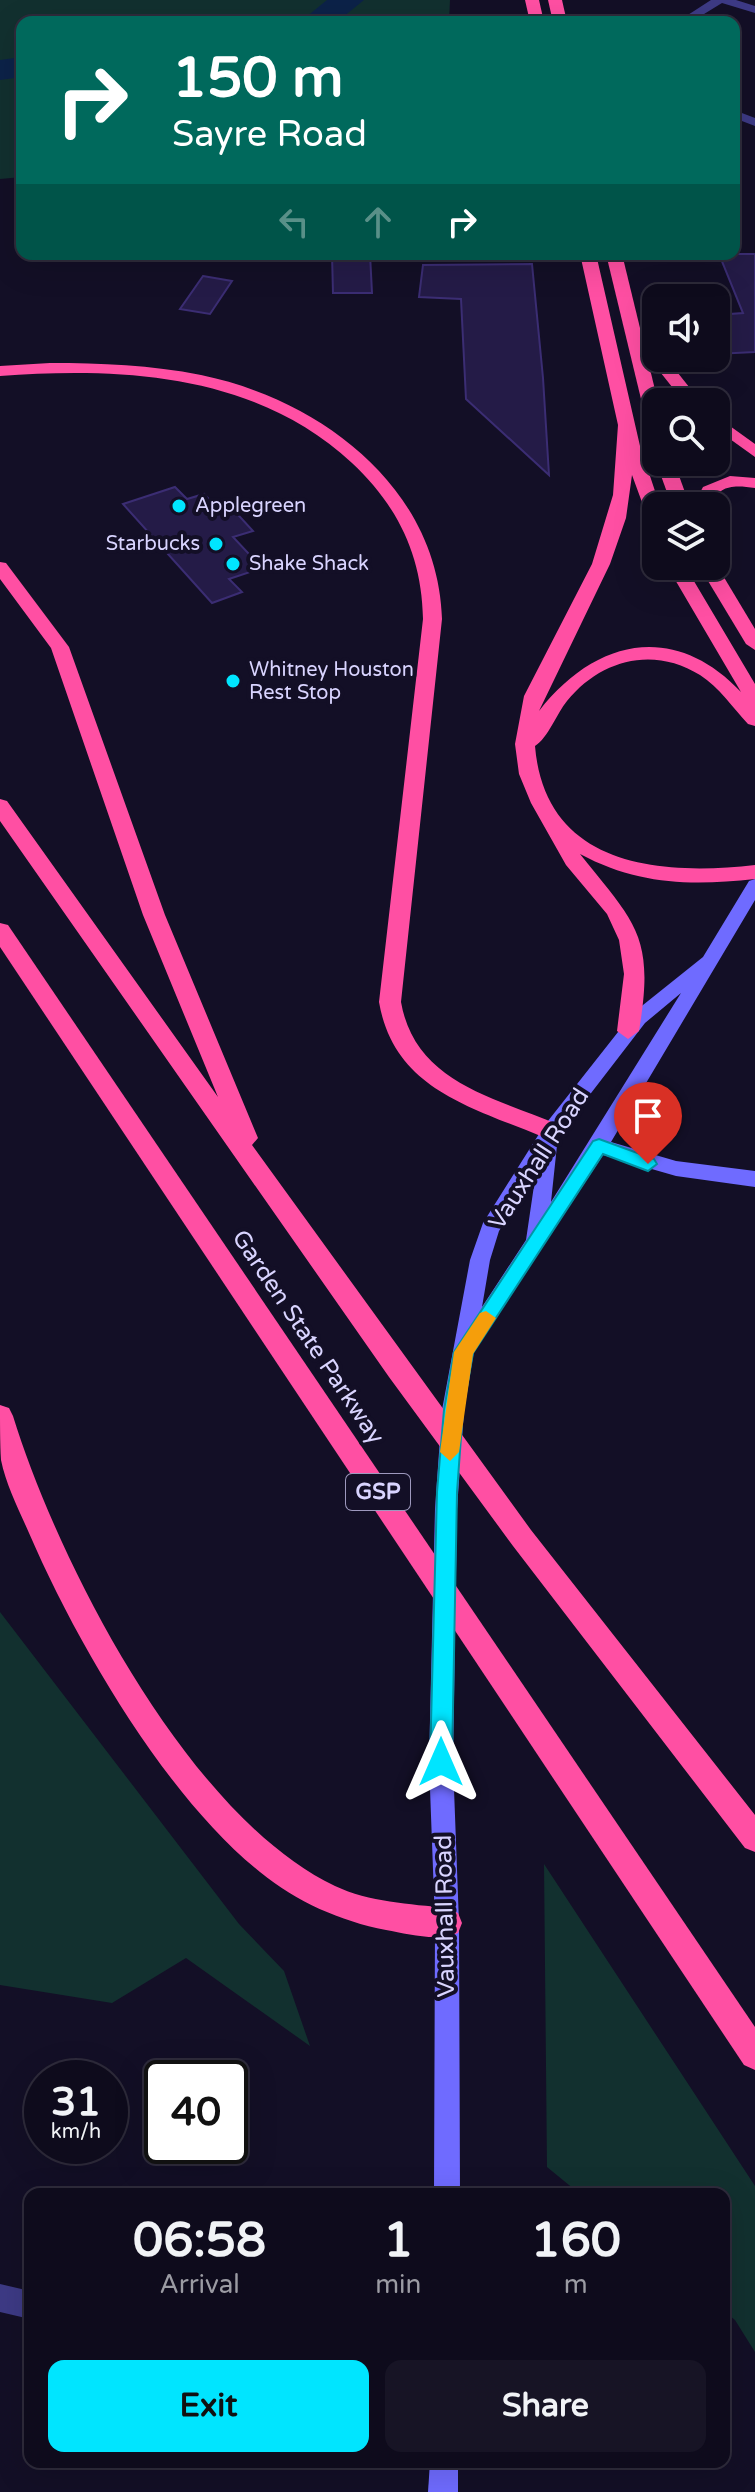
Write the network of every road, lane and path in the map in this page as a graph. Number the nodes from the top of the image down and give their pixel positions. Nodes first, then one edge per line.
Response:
1 (719, 0) edge
2 (725, 0) edge
3 (755, 10) edge
4 (693, 16) edge
5 (589, 260) edge
6 (615, 260) edge
7 (628, 312) junction
8 (642, 334) edge
9 (0, 371) edge
10 (669, 372) edge
11 (646, 388) edge
12 (682, 388) edge
13 (626, 426) junction
14 (730, 432) edge
15 (755, 452) edge
16 (755, 483) edge
17 (647, 492) edge
18 (707, 492) edge
19 (0, 567) edge
20 (684, 580) edge
21 (716, 580) edge
22 (755, 644) edge
23 (755, 700) edge
24 (755, 720) edge
25 (525, 757) junction
26 (0, 806) edge
27 (550, 819) junction
28 (755, 872) edge
29 (755, 885) edge
30 (0, 930) edge
31 (705, 963) junction
32 (628, 1031) junction
33 (551, 1131) junction
34 (599, 1145) junction
35 (262, 1177) junction
36 (755, 1179) edge
37 (535, 1247) junction
38 (463, 1352) junction
39 (0, 1416) edge
40 (755, 1838) edge
41 (447, 1923) junction
42 (755, 2054) edge
43 (447, 2188) edge
44 (0, 2298) edge
45 (24, 2304) edge
46 (444, 2468) edge
47 (443, 2492) edge

1 - 4 street
2 - 3 street
5 - 13 highway
6 - 7 highway
7 - 8 highway
7 - 11 highway
9 - 33 highway
10 - 12 highway
13 - 17 highway
13 - 25 highway
14 - 15 highway
16 - 18 highway
19 - 35 highway
20 - 23 highway
21 - 22 highway
24 - 25 highway
25 - 27 highway
26 - 35 highway
27 - 28 highway
27 - 32 highway
29 - 31 street, Vauxhall Road
30 - 42 highway, Garden State Parkway / GSP
31 - 32 street, Vauxhall Road
31 - 34 street, Vauxhall Road
32 - 33 street, Vauxhall Road
33 - 37 street
33 - 38 street, Vauxhall Road
34 - 36 street
34 - 37 street, Vauxhall Road
35 - 40 highway
37 - 38 street, Vauxhall Road
38 - 41 street, Vauxhall Road
39 - 41 highway
41 - 43 street, Vauxhall Road
44 - 45 street
46 - 47 street

